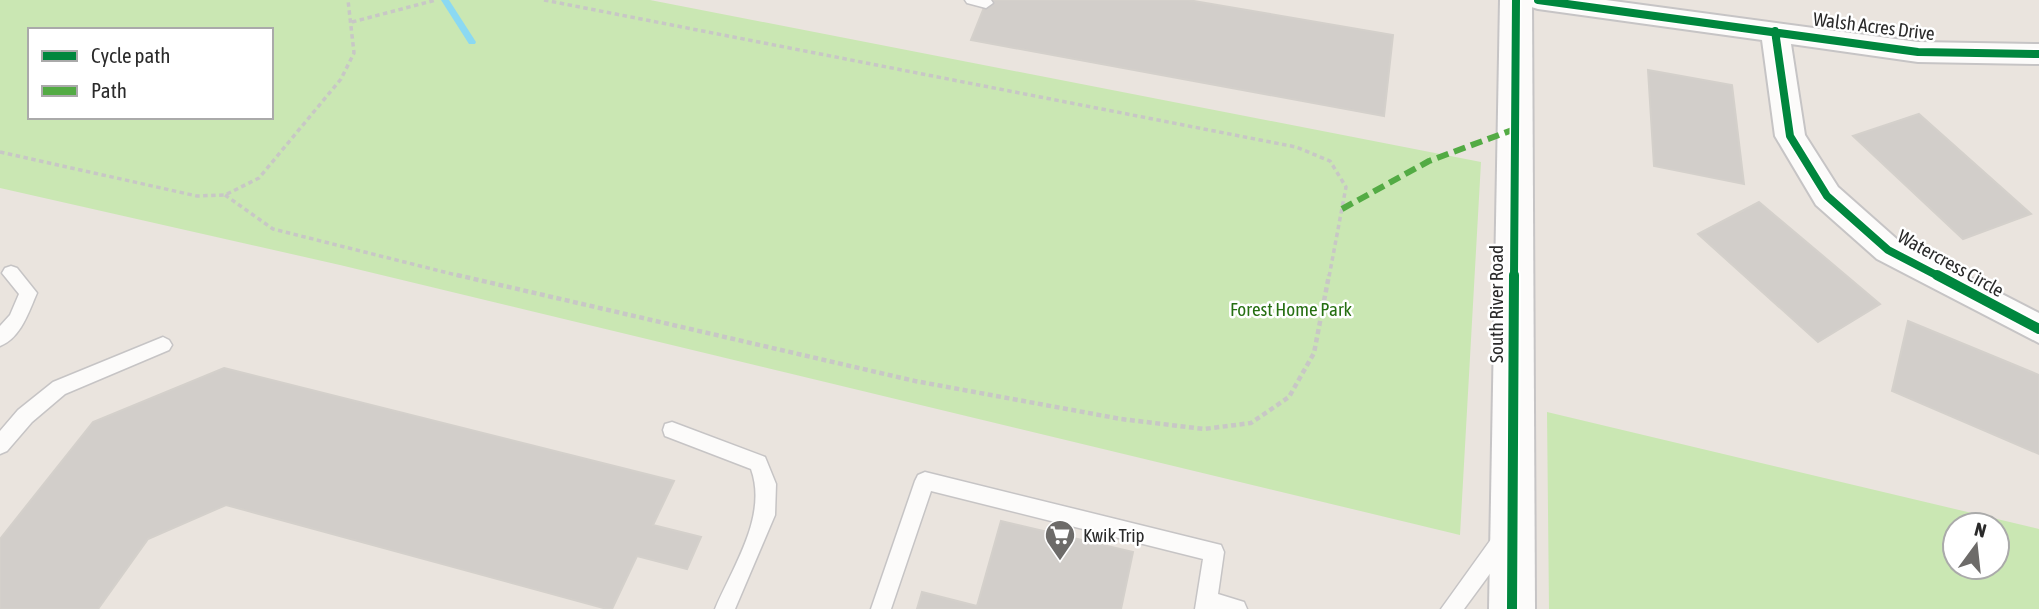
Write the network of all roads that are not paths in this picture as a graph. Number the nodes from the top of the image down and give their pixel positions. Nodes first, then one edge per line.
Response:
1 (1516, 0) edge
2 (1538, 0) edge
3 (1774, 31) junction
4 (2039, 54) edge
5 (11, 273) dead end
6 (2039, 329) edge
7 (0, 338) edge
8 (163, 345) dead end
9 (672, 430) dead end
10 (0, 445) edge
11 (1512, 526) junction
12 (1206, 605) edge
13 (725, 609) edge
14 (881, 609) edge
15 (1237, 609) edge
16 (1451, 609) edge
17 (1512, 609) edge

1 - 11 street, South River Road
2 - 3 street, Walsh Acres Drive
3 - 4 street, Walsh Acres Drive
3 - 6 street, Watercress Circle
5 - 7 lane
8 - 10 lane
9 - 13 lane
11 - 16 lane
11 - 17 street, South River Road
12 - 14 lane
12 - 15 lane

